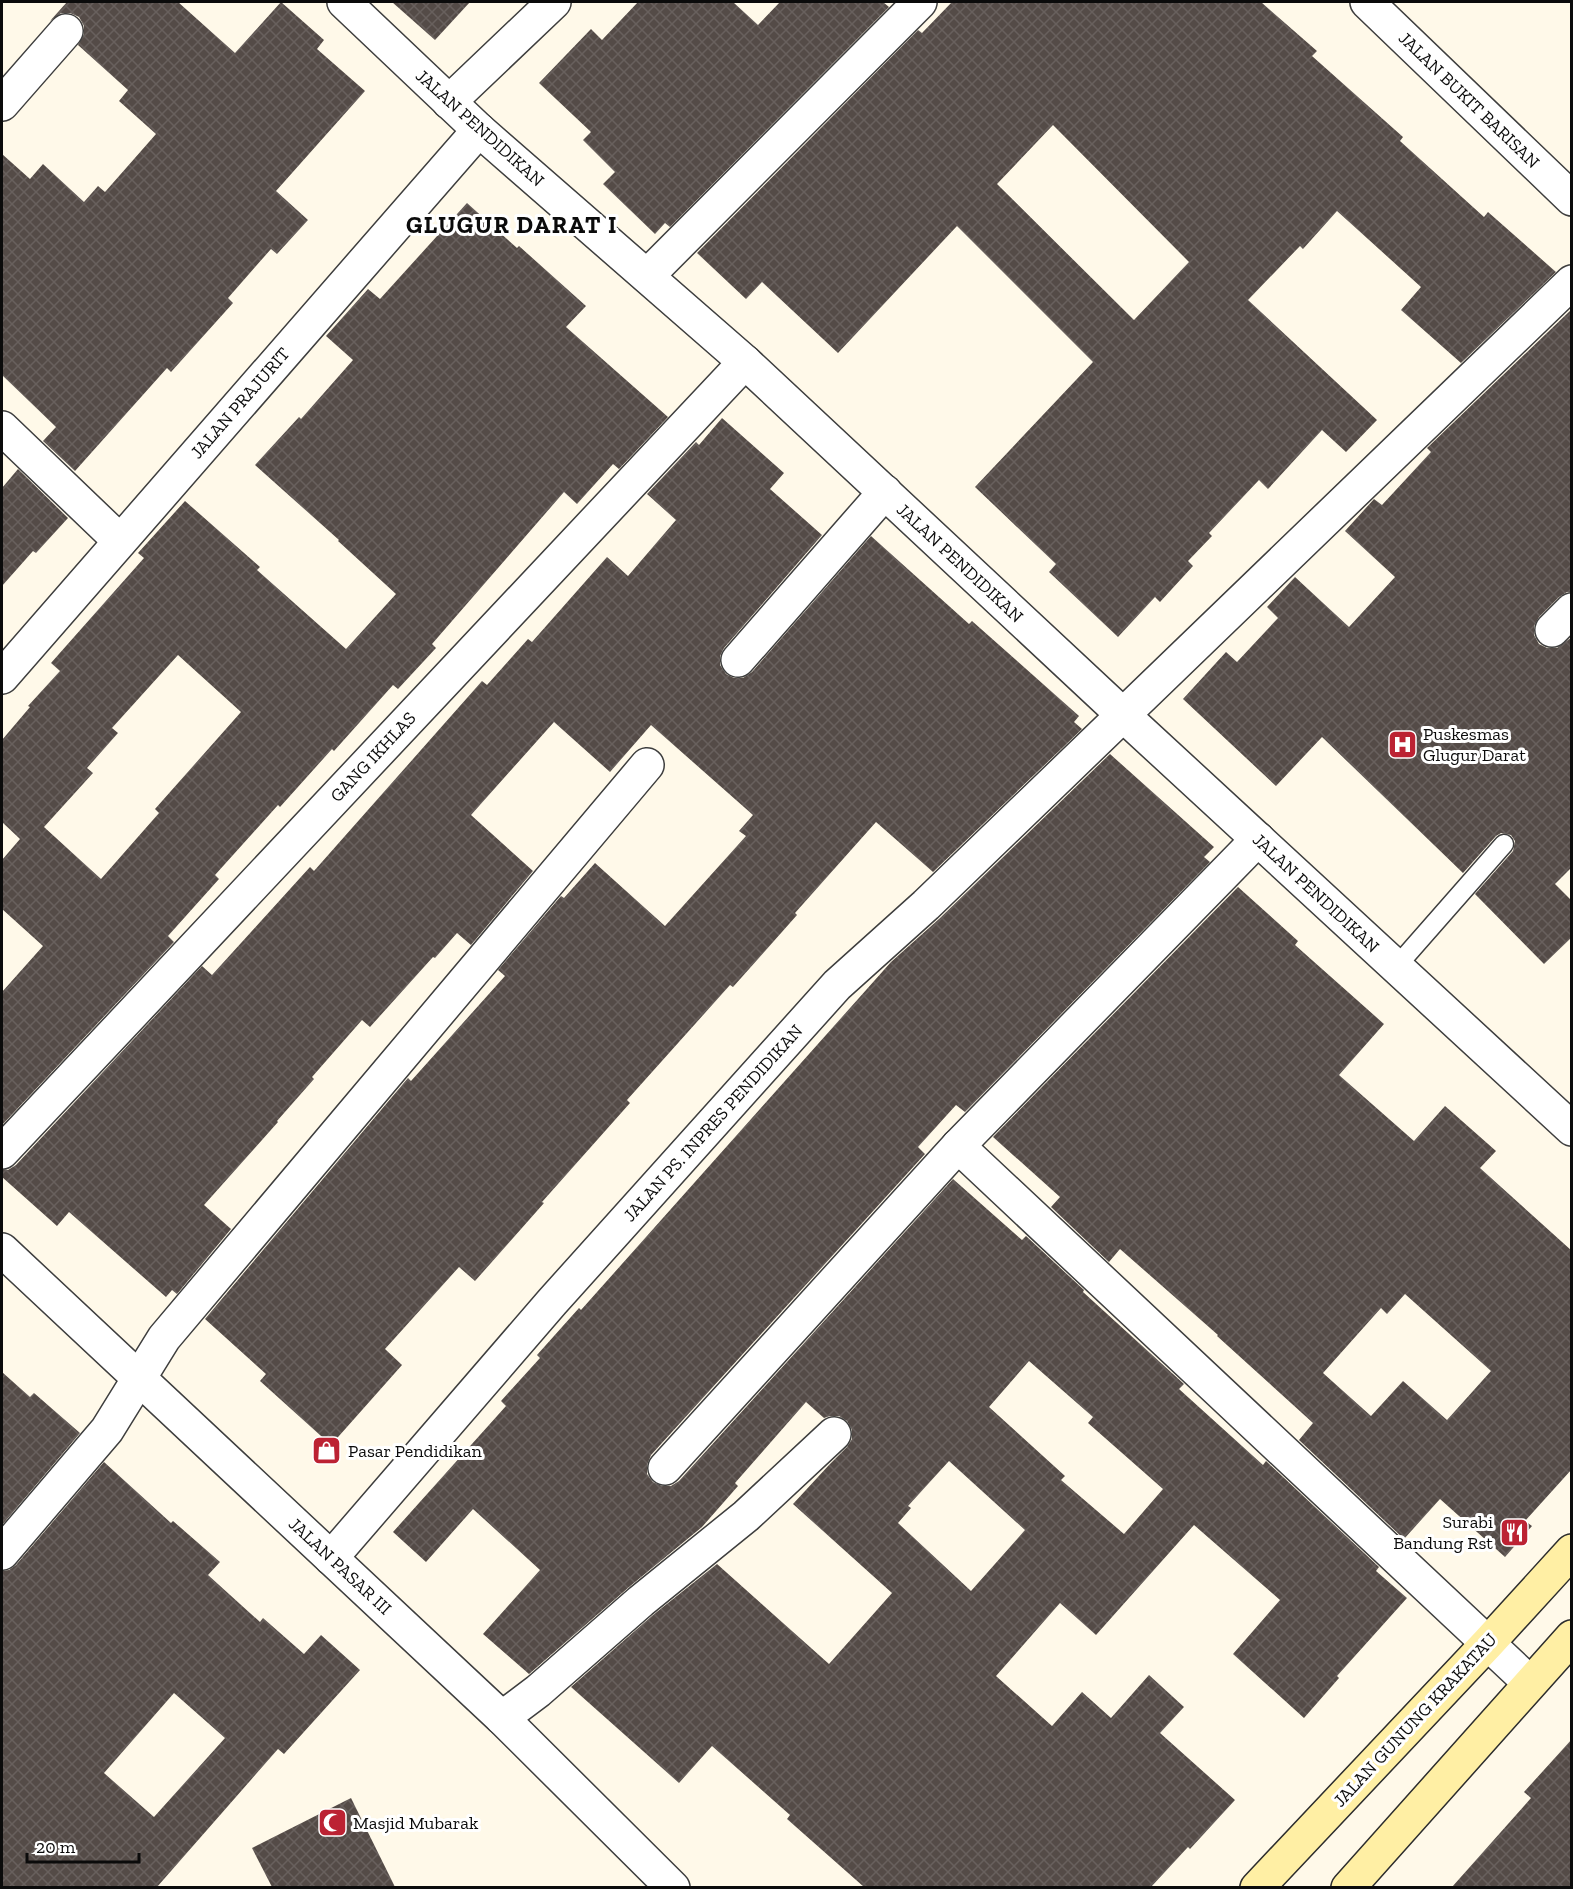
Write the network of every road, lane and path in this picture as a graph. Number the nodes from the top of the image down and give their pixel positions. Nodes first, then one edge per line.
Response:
1 (344, 2) edge
2 (554, 2) edge
3 (920, 2) edge
4 (1367, 2) edge
5 (66, 31) dead end
6 (449, 102) junction
7 (2, 104) edge
8 (479, 130) junction
9 (1572, 199) edge
10 (647, 276) junction
11 (1572, 282) edge
12 (745, 362) junction
13 (2, 428) edge
14 (885, 492) junction
15 (120, 541) junction
16 (738, 660) dead end
17 (2, 677) edge
18 (1122, 714) junction
19 (647, 765) dead end
20 (1258, 839) junction
21 (1504, 844) dead end
22 (1396, 967) junction
23 (1572, 1129) edge
24 (958, 1146) junction
25 (2, 1152) edge
26 (2, 1250) edge
27 (140, 1379) junction
28 (834, 1434) dead end
29 (665, 1468) dead end
30 (1572, 1551) edge
31 (2, 1553) edge
32 (331, 1558) junction
33 (1572, 1637) edge
34 (1488, 1643) junction
35 (1530, 1683) junction
36 (501, 1718) junction
37 (674, 1887) edge
38 (1257, 1887) edge
39 (1348, 1887) edge

1 - 6 street, JALAN PENDIDIKAN
2 - 6 street
3 - 10 street
4 - 9 street, JALAN BUKIT BARISAN
5 - 7 street
6 - 8 street, JALAN PENDIDIKAN
8 - 10 street, JALAN PENDIDIKAN
8 - 15 street, JALAN PRAJURIT
10 - 12 street, JALAN PENDIDIKAN
11 - 18 street, JALAN PS. INPRES PENDIDIKAN
12 - 14 street, JALAN PENDIDIKAN
12 - 25 street, GANG IKHLAS
13 - 15 street
14 - 16 street
14 - 18 street, JALAN PENDIDIKAN
15 - 17 street, JALAN PRAJURIT
18 - 20 street, JALAN PENDIDIKAN
18 - 32 street, JALAN PS. INPRES PENDIDIKAN
19 - 27 street
20 - 22 street, JALAN PENDIDIKAN
20 - 24 street
21 - 22 lane
22 - 23 street, JALAN PENDIDIKAN
24 - 29 street
24 - 34 street
26 - 27 street, JALAN PASAR III
27 - 31 street
27 - 32 street, JALAN PASAR III
28 - 36 street
30 - 34 main road, JALAN GUNUNG KRAKATAU
32 - 36 street, JALAN PASAR III
33 - 35 main road
34 - 35 street
34 - 38 main road, JALAN GUNUNG KRAKATAU
35 - 39 main road
36 - 37 street, JALAN PASAR III

